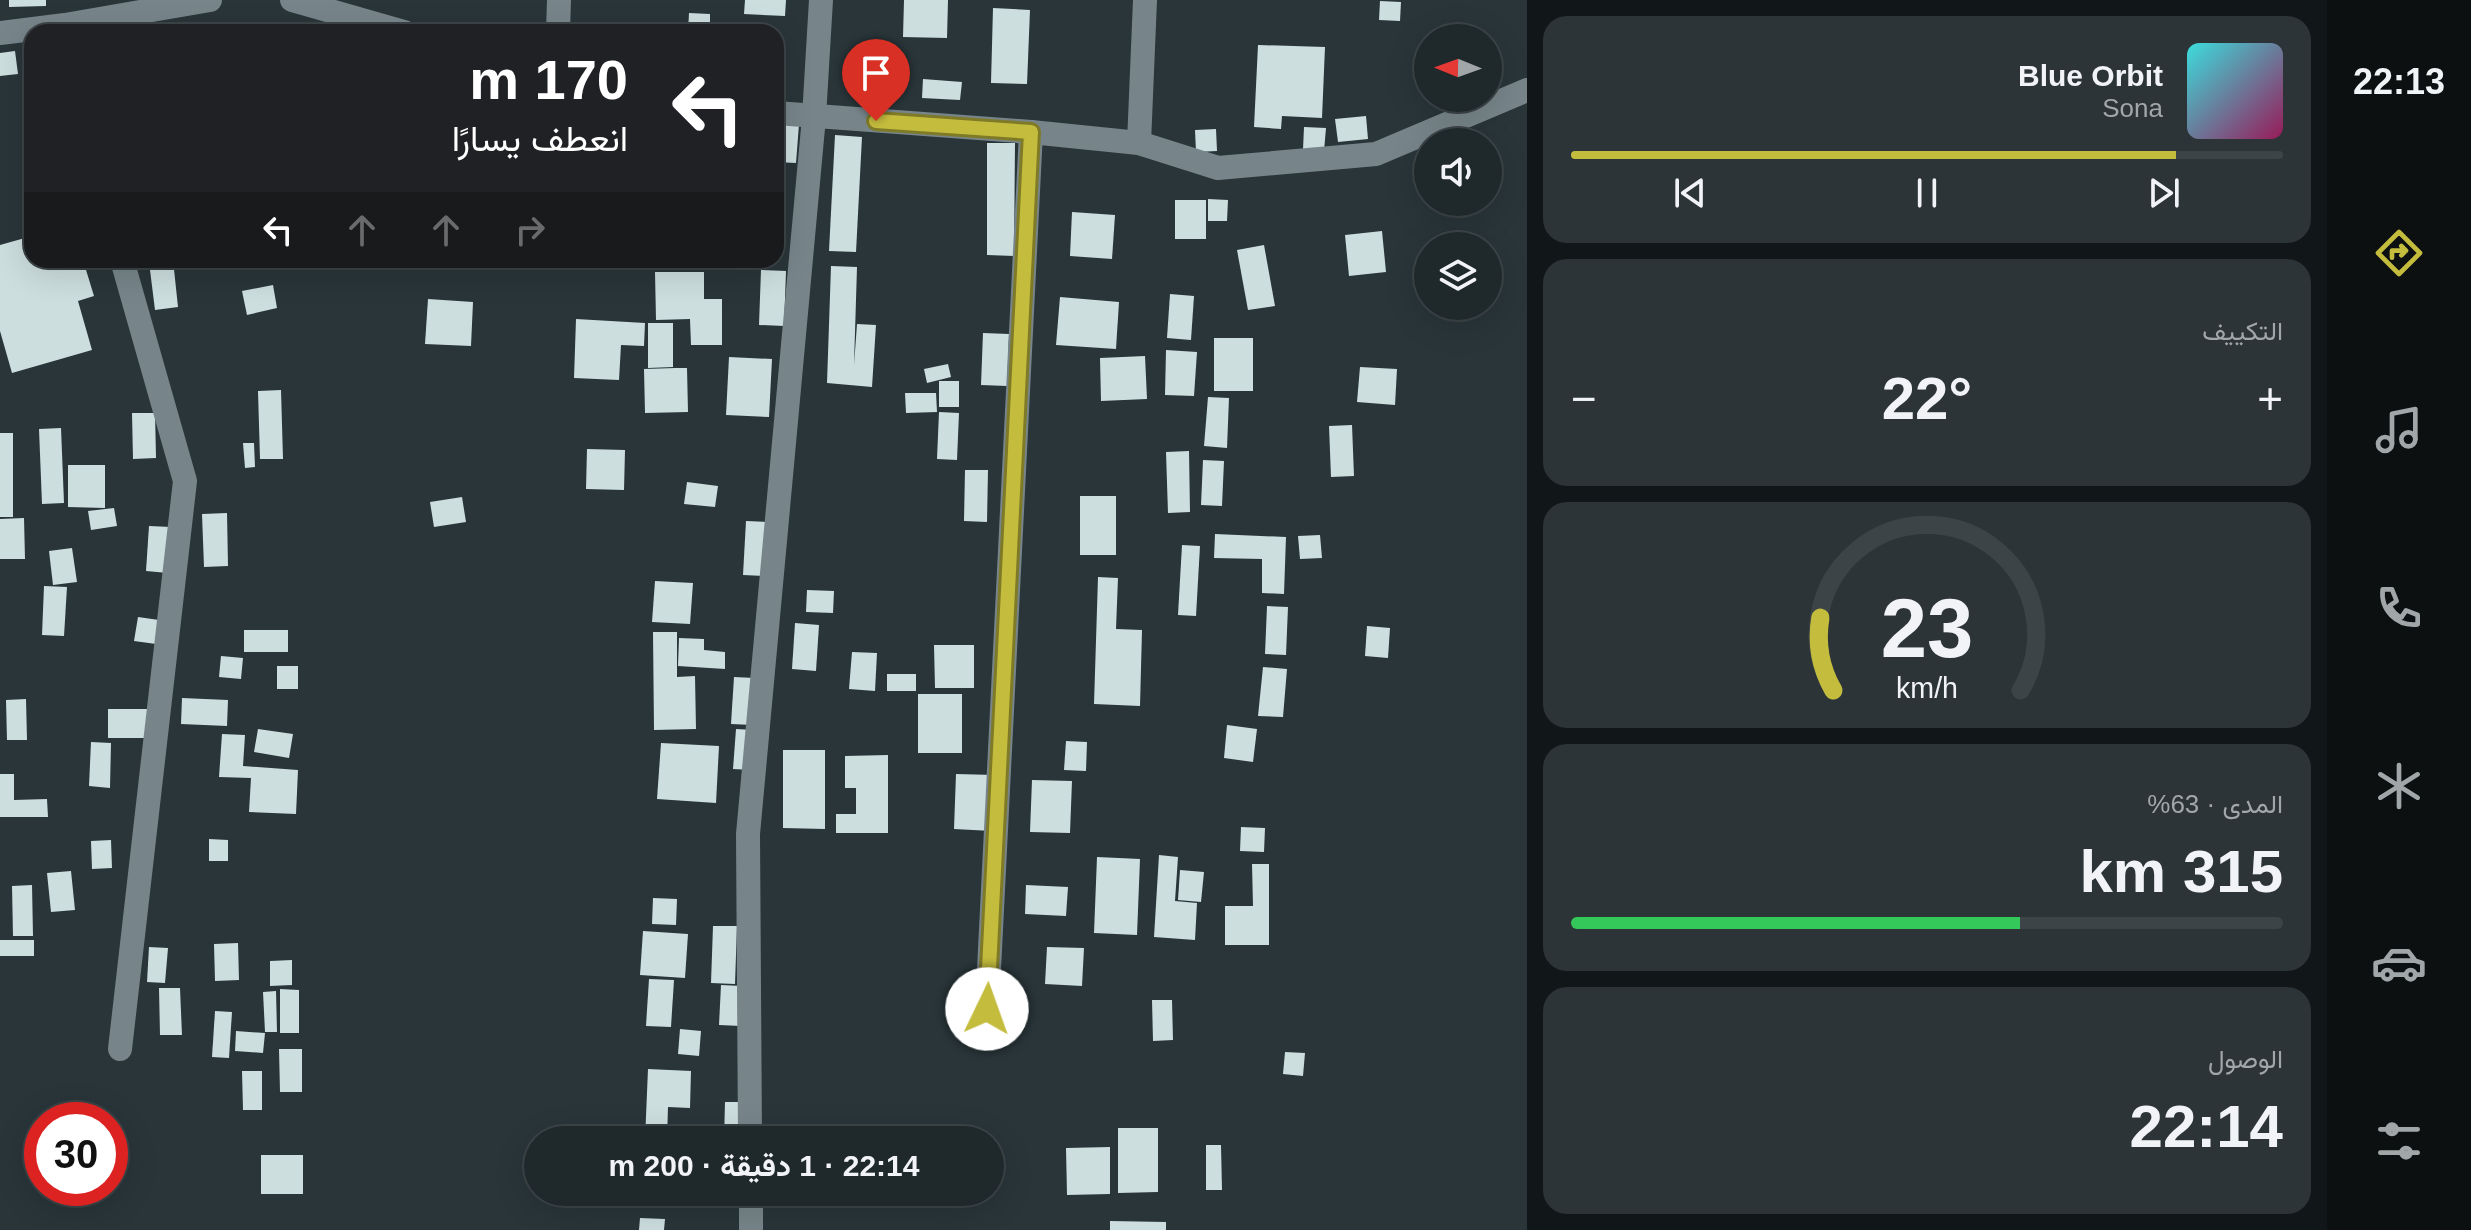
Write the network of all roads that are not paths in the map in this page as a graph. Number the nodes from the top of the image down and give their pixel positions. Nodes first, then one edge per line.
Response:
1 (210, 0) edge
2 (292, 0) edge
3 (559, 0) edge
4 (821, 0) edge
5 (1145, 0) edge
6 (83, 24) edge
7 (376, 24) edge
8 (558, 24) edge
9 (24, 31) edge
10 (0, 33) edge
11 (1527, 90) edge
12 (784, 114) edge
13 (814, 117) junction
14 (1031, 132) junction
15 (1139, 143) junction
16 (124, 268) edge
17 (987, 1009) dead end
18 (120, 1049) dead end
19 (750, 1126) edge
20 (751, 1206) edge
21 (751, 1230) edge

1 - 6 street
2 - 7 street
3 - 8 street
4 - 13 street
5 - 15 street
9 - 10 street
11 - 15 street
12 - 13 street
13 - 14 street
13 - 19 street
14 - 15 street
14 - 17 street
16 - 18 street
20 - 21 street

